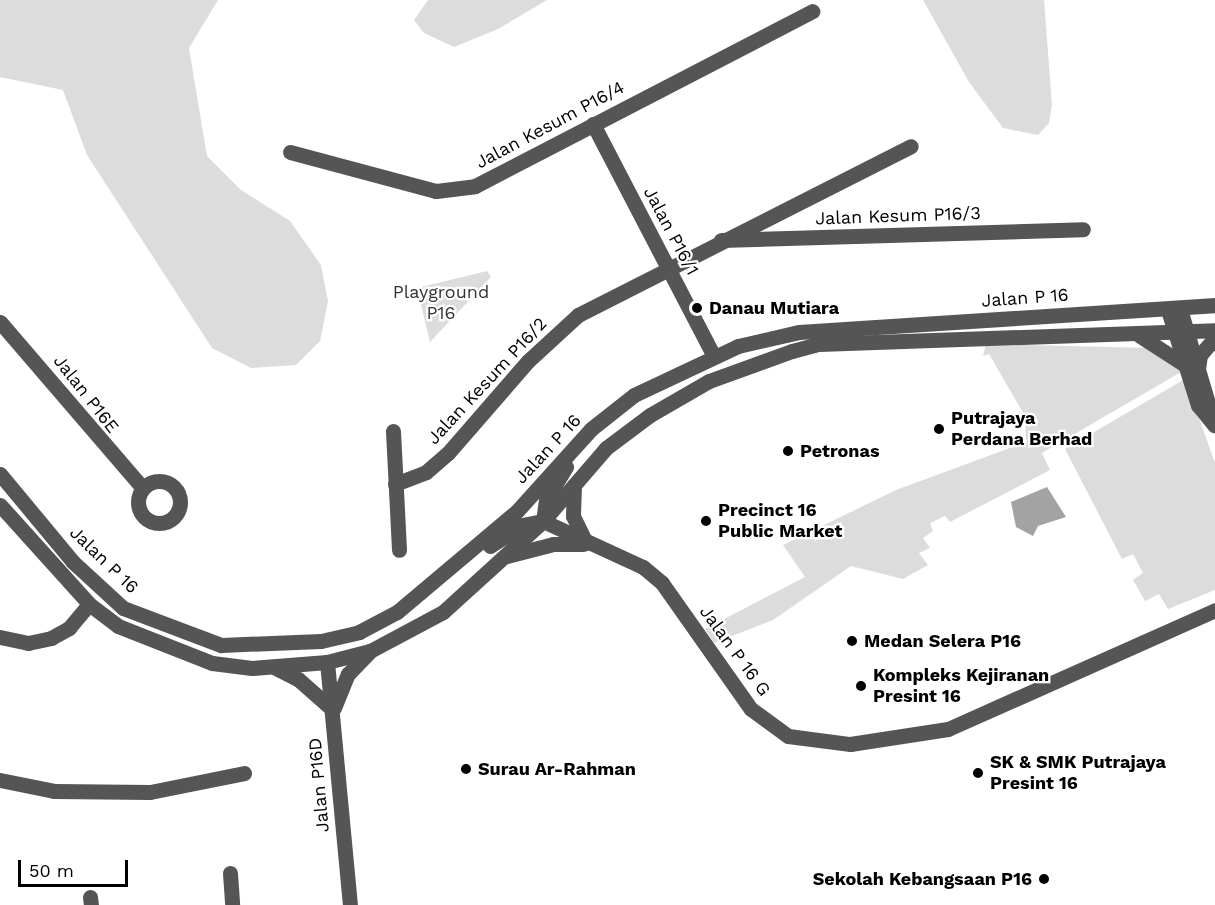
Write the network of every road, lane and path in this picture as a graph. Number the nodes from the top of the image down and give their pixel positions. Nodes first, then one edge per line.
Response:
1 (812, 11) dead end
2 (593, 124) junction
3 (911, 146) dead end
4 (290, 153) dead end
5 (1083, 229) dead end
6 (715, 241) junction
7 (668, 265) junction
8 (1215, 305) edge
9 (1174, 309) junction
10 (0, 322) edge
11 (1215, 330) edge
12 (1181, 333) junction
13 (1138, 335) junction
14 (1215, 338) edge
15 (714, 356) junction
16 (1192, 367) junction
17 (1214, 426) edge
18 (591, 429) junction
19 (393, 431) dead end
20 (0, 474) edge
21 (396, 484) junction
22 (574, 485) junction
23 (143, 488) dead end
24 (0, 505) edge
25 (543, 521) junction
26 (586, 543) junction
27 (399, 550) dead end
28 (504, 557) junction
29 (453, 570) junction
30 (89, 604) junction
31 (1215, 610) edge
32 (359, 632) junction
33 (0, 637) edge
34 (285, 643) junction
35 (370, 651) junction
36 (327, 662) junction
37 (274, 666) junction
38 (332, 711) junction
39 (244, 773) dead end
40 (0, 780) edge
41 (230, 873) dead end
42 (232, 905) edge
43 (350, 905) edge

1 - 2 street, Jalan Kesum P16/4
2 - 4 street, Jalan Kesum P16/4
2 - 7 street, Jalan P16/1
3 - 6 street, Jalan Kesum P16/3
5 - 6 street, Jalan Kesum P16/3
6 - 7 street, Jalan Kesum P16/3
7 - 15 street, Jalan P16/1
7 - 21 street, Jalan Kesum P16/2
8 - 9 street, Jalan P 16
9 - 12 street
9 - 15 street, Jalan P 16
10 - 23 street, Jalan P16E
11 - 12 street, Jalan P 16
12 - 13 street, Jalan P 16
12 - 16 street
13 - 16 street
13 - 22 street, Jalan P 16
14 - 16 street
15 - 18 street, Jalan P 16
16 - 17 street
18 - 25 street
18 - 29 street, Jalan P 16
19 - 21 street
20 - 34 street, Jalan P 16
21 - 27 street
22 - 25 street, Jalan P 16
22 - 26 street
24 - 30 street, Jalan P 16
25 - 26 street, Jalan P 16 G
25 - 28 street, Jalan P 16
25 - 29 street
26 - 28 street
26 - 31 street, Jalan P 16 G
28 - 35 street, Jalan P 16
29 - 32 street, Jalan P 16
30 - 33 street
30 - 37 street, Jalan P 16
32 - 34 street, Jalan P 16
32 - 36 street
34 - 36 street
35 - 36 street, Jalan P 16
35 - 38 street
36 - 37 street, Jalan P 16
36 - 38 street, Jalan P16D
37 - 38 street
38 - 43 street, Jalan P16D
39 - 40 street
41 - 42 street

